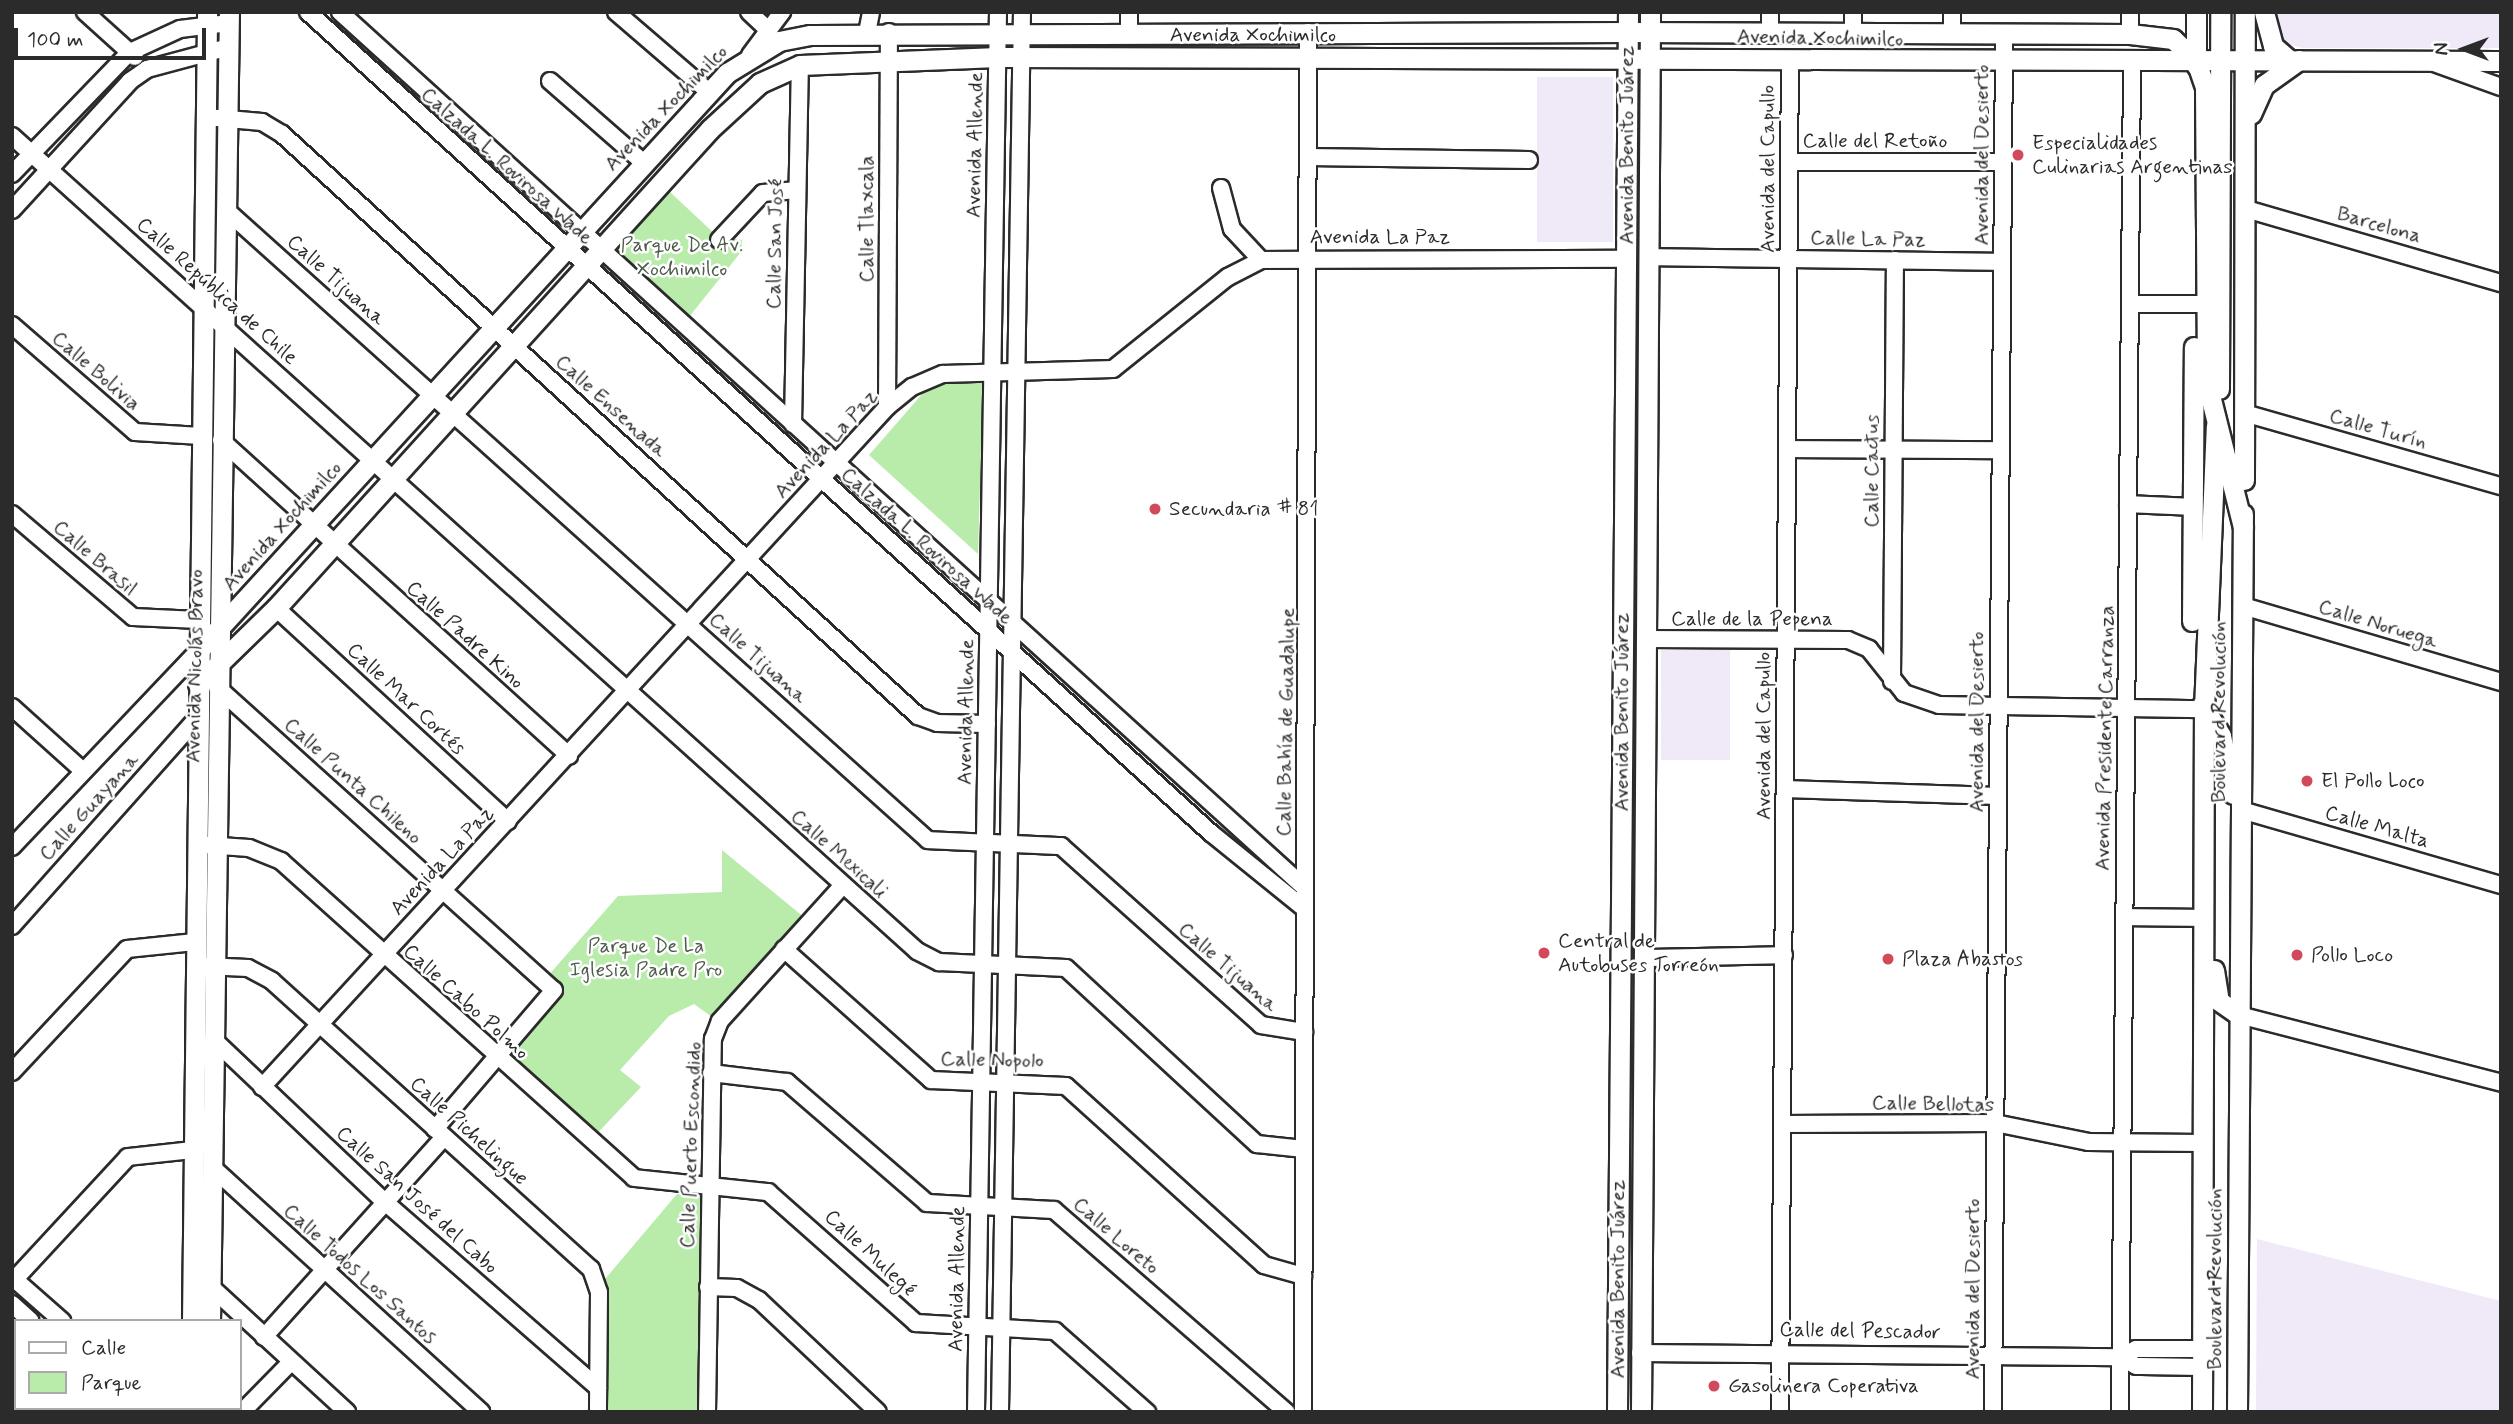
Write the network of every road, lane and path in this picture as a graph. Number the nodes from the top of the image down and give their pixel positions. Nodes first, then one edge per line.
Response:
1 (86, 12) edge
2 (307, 12) edge
3 (340, 12) edge
4 (616, 12) edge
5 (749, 12) edge
6 (782, 12) edge
7 (871, 12) edge
8 (1650, 12) edge
9 (1770, 12) edge
10 (1853, 12) edge
11 (1952, 12) edge
12 (2130, 12) edge
13 (2196, 12) edge
14 (2220, 12) edge
15 (2245, 12) edge
16 (2264, 12) edge
17 (207, 18) edge
18 (229, 18) edge
19 (998, 22) edge
20 (1022, 22) edge
21 (1129, 22) edge
22 (1628, 22) edge
23 (767, 29) junction
24 (889, 32) junction
25 (1308, 32) junction
26 (1650, 32) junction
27 (867, 33) junction
28 (1770, 33) junction
29 (1853, 33) junction
30 (1952, 33) junction
31 (2004, 33) junction
32 (2130, 34) junction
33 (229, 47) junction
34 (206, 51) junction
35 (130, 52) junction
36 (750, 55) junction
37 (889, 57) junction
38 (998, 57) junction
39 (1021, 58) junction
40 (1308, 59) junction
41 (1628, 59) junction
42 (1650, 59) junction
43 (2221, 59) junction
44 (2248, 59) junction
45 (2295, 60) junction
46 (1790, 61) junction
47 (2196, 61) junction
48 (2428, 61) junction
49 (2501, 61) edge
50 (2004, 63) junction
51 (2132, 64) junction
52 (800, 65) junction
53 (147, 69) junction
54 (550, 81) dead end
55 (2501, 87) edge
56 (709, 92) junction
57 (206, 117) junction
58 (227, 118) junction
59 (2247, 124) junction
60 (12, 136) edge
61 (31, 152) junction
62 (1308, 157) junction
63 (1529, 160) dead end
64 (1789, 162) junction
65 (2003, 162) junction
66 (644, 163) junction
67 (50, 170) junction
68 (12, 173) edge
69 (1220, 188) dead end
70 (797, 190) junction
71 (2246, 209) junction
72 (226, 210) junction
73 (12, 211) edge
74 (580, 230) junction
75 (719, 240) dead end
76 (565, 247) junction
77 (598, 249) junction
78 (1649, 257) junction
79 (1308, 258) junction
80 (1626, 258) junction
81 (1789, 258) junction
82 (1261, 260) junction
83 (1895, 260) junction
84 (2002, 262) junction
85 (584, 265) junction
86 (2501, 283) edge
87 (2130, 303) junction
88 (2200, 304) junction
89 (203, 307) junction
90 (223, 324) junction
91 (12, 325) edge
92 (492, 327) junction
93 (512, 345) junction
94 (992, 370) junction
95 (1016, 370) junction
96 (432, 394) junction
97 (887, 407) junction
98 (452, 412) junction
99 (2244, 413) junction
100 (793, 424) junction
101 (2217, 424) junction
102 (201, 436) junction
103 (220, 440) junction
104 (1787, 449) junction
105 (1894, 450) junction
106 (2001, 450) junction
107 (372, 460) junction
108 (835, 463) junction
109 (392, 479) junction
110 (820, 480) junction
111 (2501, 486) edge
112 (2128, 504) junction
113 (2193, 507) junction
114 (12, 514) edge
115 (1624, 514) junction
116 (1646, 514) junction
117 (312, 526) junction
118 (2243, 527) junction
119 (333, 545) junction
120 (749, 559) junction
121 (988, 601) junction
122 (2243, 606) junction
123 (276, 608) junction
124 (199, 620) junction
125 (1012, 623) junction
126 (690, 625) junction
127 (988, 629) junction
128 (218, 632) junction
129 (1645, 639) junction
130 (1786, 640) junction
131 (199, 650) junction
132 (1012, 651) junction
133 (211, 680) junction
134 (1892, 681) junction
135 (2501, 682) edge
136 (629, 693) junction
137 (1998, 706) junction
138 (12, 707) edge
139 (2126, 708) junction
140 (2204, 709) junction
141 (198, 717) junction
142 (987, 724) junction
143 (569, 756) junction
144 (82, 770) junction
145 (1785, 789) junction
146 (1998, 796) junction
147 (2241, 810) junction
148 (508, 821) junction
149 (985, 844) junction
150 (1009, 844) junction
151 (206, 845) junction
152 (12, 847) edge
153 (1621, 849) junction
154 (2501, 885) edge
155 (842, 886) junction
156 (1305, 888) junction
157 (444, 891) junction
158 (1305, 909) junction
159 (2124, 917) junction
160 (2203, 918) junction
161 (12, 926) edge
162 (195, 942) junction
163 (784, 949) junction
164 (384, 955) junction
165 (1784, 955) junction
166 (1645, 958) junction
167 (983, 962) junction
168 (1007, 962) junction
169 (204, 966) junction
170 (1620, 970) junction
171 (2239, 1015) junction
172 (320, 1024) junction
173 (1304, 1032) junction
174 (213, 1039) junction
175 (497, 1059) junction
176 (12, 1072) edge
177 (711, 1073) junction
178 (1005, 1079) junction
179 (981, 1080) junction
180 (2501, 1083) edge
181 (262, 1087) junction
182 (1995, 1123) junction
183 (1782, 1124) junction
184 (439, 1133) junction
185 (2123, 1142) junction
186 (2202, 1143) junction
187 (1304, 1149) junction
188 (192, 1150) junction
189 (212, 1167) junction
190 (709, 1189) junction
191 (385, 1202) junction
192 (191, 1204) junction
193 (979, 1205) junction
194 (1003, 1205) junction
195 (211, 1208) junction
196 (324, 1270) junction
197 (1303, 1276) junction
198 (14, 1278) edge
199 (1618, 1279) junction
200 (211, 1287) junction
201 (708, 1287) junction
202 (12, 1304) edge
203 (1639, 1311) junction
204 (28, 1319) edge
205 (60, 1319) edge
206 (192, 1319) edge
207 (210, 1319) edge
208 (977, 1327) junction
209 (1002, 1327) junction
210 (264, 1337) junction
211 (1781, 1351) junction
212 (1640, 1353) junction
213 (1993, 1353) junction
214 (2121, 1357) junction
215 (2201, 1358) junction
216 (291, 1362) junction
217 (598, 1388) junction
218 (2203, 1409) edge
219 (242, 1412) edge
220 (347, 1412) edge
221 (481, 1412) edge
222 (598, 1412) edge
223 (707, 1412) edge
224 (878, 1412) edge
225 (976, 1412) edge
226 (1000, 1412) edge
227 (1147, 1412) edge
228 (1286, 1412) edge
229 (1303, 1412) edge
230 (1617, 1412) edge
231 (1641, 1412) edge
232 (1780, 1412) edge
233 (1993, 1412) edge
234 (2120, 1412) edge
235 (2237, 1412) edge

1 - 35 street
2 - 76 street, Calzada L. Rovirosa Wade
3 - 74 street, Calzada L. Rovirosa Wade
4 - 56 street
5 - 23 street
6 - 23 street
7 - 27 street
8 - 26 main road, Avenida Benito Juárez
9 - 28 street
10 - 29 street
11 - 30 street
12 - 32 street
13 - 47 main road
14 - 43 main road
15 - 44 main road, Boulevard Revolución
16 - 45 main road
17 - 18 street
17 - 34 main road, Avenida Nicolás Bravo
17 - 35 street
18 - 33 main road, Avenida Nicolás Bravo
19 - 20 main road, Avenida Xochimilco
19 - 24 main road, Avenida Xochimilco
19 - 38 street, Avenida Allende
20 - 21 main road, Avenida Xochimilco
20 - 39 street
21 - 25 main road, Avenida Xochimilco
22 - 25 main road, Avenida Xochimilco
22 - 26 main road, Avenida Xochimilco
22 - 41 main road, Avenida Benito Juárez
23 - 36 street
24 - 27 main road, Avenida Xochimilco
24 - 37 street, Calle Tlaxcala
25 - 40 street, Calle Bahía de Guadalupe
26 - 28 main road, Avenida Xochimilco
26 - 42 main road, Avenida Benito Juárez
27 - 36 main road, Avenida Xochimilco
28 - 29 main road, Avenida Xochimilco
29 - 30 main road, Avenida Xochimilco
30 - 31 main road, Avenida Xochimilco
31 - 32 main road, Avenida Xochimilco
31 - 50 street, Avenida del Desierto
32 - 47 main road, Avenida Xochimilco
33 - 34 street
33 - 58 main road, Avenida Nicolás Bravo
34 - 53 street
34 - 57 main road, Avenida Nicolás Bravo
35 - 53 street
35 - 61 street
36 - 56 main road, Avenida Xochimilco
37 - 38 main road, Avenida Xochimilco
37 - 52 main road, Avenida Xochimilco
37 - 97 street, Calle Tlaxcala
38 - 39 main road, Avenida Xochimilco
38 - 94 street, Avenida Allende
39 - 40 main road, Avenida Xochimilco
39 - 95 street
40 - 41 main road, Avenida Xochimilco
40 - 62 street, Calle Bahía de Guadalupe
41 - 42 main road, Avenida Xochimilco
41 - 80 main road, Avenida Benito Juárez
42 - 46 main road, Avenida Xochimilco
42 - 78 main road, Avenida Benito Juárez
43 - 44 main road, Avenida Xochimilco
43 - 47 main road, Avenida Xochimilco
43 - 101 main road
44 - 45 main road, Avenida Xochimilco
44 - 59 main road, Boulevard Revolución
45 - 48 main road, Avenida Xochimilco
45 - 59 main road
46 - 50 main road, Avenida Xochimilco
46 - 64 street, Avenida del Capullo
47 - 51 main road, Avenida Xochimilco
47 - 88 main road
48 - 49 main road, Avenida Xochimilco
48 - 55 street
50 - 51 main road, Avenida Xochimilco
50 - 65 street, Avenida del Desierto
51 - 87 street, Avenida Presidente Carranza
52 - 70 street, Calle San José
52 - 77 main road, Avenida Xochimilco
53 - 67 street
54 - 66 street
56 - 66 main road, Avenida Xochimilco
57 - 58 street, Calle Ensenada
57 - 89 main road, Avenida Nicolás Bravo
58 - 72 main road, Avenida Nicolás Bravo
58 - 92 street, Calle Ensenada
59 - 71 main road, Boulevard Revolución
60 - 61 street, Calle República de Chile
61 - 67 street, Calle República de Chile
61 - 68 street
62 - 63 street
62 - 79 street, Calle Bahía de Guadalupe
64 - 65 street, Calle del Retoño
64 - 81 street, Avenida del Capullo
65 - 84 street, Avenida del Desierto
66 - 74 main road, Avenida Xochimilco
67 - 73 street
67 - 89 street, Calle República de Chile
69 - 82 street
70 - 75 street
70 - 100 street, Calle San José
71 - 86 street, Barcelona
71 - 99 main road, Boulevard Revolución
72 - 90 main road, Avenida Nicolás Bravo
72 - 96 street, Calle Tijuana
74 - 76 main road, Avenida Xochimilco
74 - 77 street, Calzada L. Rovirosa Wade
76 - 85 street, Calzada L. Rovirosa Wade
76 - 92 main road, Avenida Xochimilco
77 - 85 main road, Avenida Xochimilco
77 - 100 street, Calzada L. Rovirosa Wade
78 - 81 street, Calle La Paz
78 - 116 main road, Avenida Benito Juárez
79 - 80 street, Avenida La Paz
79 - 82 street, Avenida La Paz
79 - 156 street, Calle Bahía de Guadalupe
80 - 115 main road, Avenida Benito Juárez
81 - 83 street, Calle La Paz
81 - 104 street, Avenida del Capullo
82 - 95 street, Avenida La Paz
83 - 84 street, Calle La Paz
83 - 105 street, Calle Cactus
84 - 106 street, Avenida del Desierto
85 - 93 main road, Avenida Xochimilco
85 - 110 street, Calzada L. Rovirosa Wade
87 - 88 street
87 - 112 street, Avenida Presidente Carranza
88 - 101 main road
88 - 113 main road
89 - 90 street, Calle República de Chile
89 - 102 main road, Avenida Nicolás Bravo
90 - 103 main road, Avenida Nicolás Bravo
90 - 107 street, Calle República de Chile
91 - 102 street, Calle Bolivia
92 - 93 street, Calle Ensenada
92 - 96 main road, Avenida Xochimilco
93 - 98 main road, Avenida Xochimilco
93 - 120 street, Calle Ensenada
94 - 95 street, Avenida La Paz
94 - 97 street, Avenida La Paz
94 - 121 street, Avenida Allende
95 - 125 street
96 - 98 street, Calle Tijuana
96 - 107 main road, Avenida Xochimilco
97 - 108 street, Avenida La Paz
98 - 109 main road, Avenida Xochimilco
98 - 126 street, Calle Tijuana
99 - 111 street, Calle Turín
99 - 118 main road, Boulevard Revolución
100 - 108 street, Calzada L. Rovirosa Wade
101 - 118 main road
101 - 140 main road
102 - 124 main road, Avenida Nicolás Bravo
103 - 117 street
103 - 128 main road, Avenida Nicolás Bravo
104 - 105 street
104 - 130 street, Avenida del Capullo
105 - 106 street
105 - 134 street, Calle Cactus
106 - 137 street, Avenida del Desierto
107 - 109 street, Calle República de Chile
107 - 117 main road, Avenida Xochimilco
108 - 110 street, Avenida La Paz
108 - 121 street, Calzada L. Rovirosa Wade
109 - 119 main road, Avenida Xochimilco
109 - 136 street, Calle Mexicali
110 - 120 street, Avenida La Paz
110 - 127 street, Calzada L. Rovirosa Wade
112 - 113 street
112 - 139 street, Avenida Presidente Carranza
113 - 140 main road
114 - 124 street, Calle Brasil
115 - 116 main road
115 - 153 main road, Avenida Benito Juárez
116 - 129 main road, Avenida Benito Juárez
117 - 119 street
117 - 128 main road, Avenida Xochimilco
118 - 122 main road, Boulevard Revolución
119 - 123 main road, Avenida Xochimilco
119 - 143 street, Calle Padre Kino
120 - 126 street, Avenida La Paz
120 - 142 street, Calle Ensenada
121 - 125 street, Calzada L. Rovirosa Wade
121 - 127 street, Avenida Allende
122 - 135 street, Calle Noruega
122 - 147 main road, Boulevard Revolución
123 - 133 main road, Avenida Xochimilco
123 - 148 street, Calle Mar Cortés
124 - 131 main road, Avenida Nicolás Bravo
125 - 132 street
125 - 156 street, Calzada L. Rovirosa Wade
126 - 136 street, Avenida La Paz
126 - 149 street, Calle Tijuana
127 - 132 street, Calzada L. Rovirosa Wade
127 - 142 street, Avenida Allende
128 - 131 main road, Avenida Xochimilco
128 - 133 main road, Avenida Nicolás Bravo
129 - 130 street, Calle de la Pepena
129 - 166 main road, Avenida Benito Juárez
130 - 134 street, Calle de la Pepena
130 - 145 street, Avenida del Capullo
131 - 133 main road, Avenida Nicolás Bravo
131 - 144 street, Calle Guayana
132 - 150 street
132 - 158 street, Calzada L. Rovirosa Wade
133 - 141 main road, Avenida Nicolás Bravo
133 - 151 main road, Avenida Nicolás Bravo
133 - 157 street, Calle Punta Chileno
134 - 137 street, Calle de la Pepena
136 - 143 street, Avenida La Paz
136 - 155 street, Calle Mexicali
137 - 139 street, Calle de la Pepena
137 - 146 street, Avenida del Desierto
138 - 144 street
139 - 140 street, Calle de la Pepena
139 - 159 street, Avenida Presidente Carranza
140 - 147 main road
140 - 160 main road
141 - 151 main road, Avenida Nicolás Bravo
141 - 161 street, Calle Guayana
142 - 149 street, Avenida Allende
143 - 148 street, Avenida La Paz
144 - 152 street, Calle Guayana
145 - 146 street
145 - 165 street, Avenida del Capullo
146 - 182 street, Avenida del Desierto
147 - 154 street, Calle Malta
147 - 171 main road, Boulevard Revolución
148 - 157 street, Avenida La Paz
149 - 150 street, Calle Tijuana
149 - 167 street, Avenida Allende
150 - 168 street
150 - 173 street, Calle Tijuana
151 - 162 main road, Avenida Nicolás Bravo
151 - 164 street, Calle Cabo Polmo
151 - 169 main road, Avenida Nicolás Bravo
153 - 166 main road
153 - 170 main road, Avenida Benito Juárez
155 - 163 street, Calle Puerto Escondido
155 - 167 street, Calle Mexicali
156 - 158 street, Calle Bahía de Guadalupe
157 - 164 street, Avenida La Paz
157 - 175 street, Calle Punta Chileno
158 - 173 street, Calle Bahía de Guadalupe
159 - 160 street
159 - 185 street, Avenida Presidente Carranza
160 - 171 main road
160 - 186 main road
162 - 169 main road, Avenida Nicolás Bravo
162 - 176 street
163 - 177 street, Calle Puerto Escondido
163 - 179 street, Calle Nopolo
164 - 172 street, Avenida La Paz
164 - 175 street, Calle Cabo Polmo
165 - 166 street
165 - 183 street, Avenida del Capullo
166 - 170 main road
166 - 203 main road, Avenida Benito Juárez
167 - 168 street, Calle Mexicali
167 - 179 street, Avenida Allende
168 - 178 street
168 - 187 street, Calle Mexicali
169 - 172 street, Calle Pichelingue
169 - 174 main road, Avenida Nicolás Bravo
169 - 188 main road, Avenida Nicolás Bravo
170 - 199 main road, Avenida Benito Juárez
171 - 180 street
171 - 235 main road, Boulevard Revolución
172 - 181 street, Avenida La Paz
172 - 184 street, Calle Pichelingue
173 - 187 street, Calle Bahía de Guadalupe
174 - 181 street, Calle San José del Cabo
174 - 189 main road, Avenida Nicolás Bravo
175 - 184 street
175 - 190 street, Calle Cabo Polmo
177 - 190 street, Calle Puerto Escondido
177 - 193 street, Calle Loreto
178 - 179 street, Calle Nopolo
178 - 194 street
178 - 197 street, Calle Nopolo
179 - 193 street, Avenida Allende
181 - 191 street, Calle San José del Cabo
182 - 183 street, Calle Bellotas
182 - 185 street, Calle Bellotas
182 - 213 street, Avenida del Desierto
183 - 211 street, Avenida del Capullo
184 - 191 street
184 - 217 street, Calle Pichelingue
185 - 186 street, Calle Bellotas
185 - 214 street, Avenida Presidente Carranza
186 - 215 main road
187 - 197 street, Calle Bahía de Guadalupe
188 - 192 main road, Avenida Nicolás Bravo
188 - 198 street
189 - 195 main road, Avenida Nicolás Bravo
189 - 196 street, Calle Todos Los Santos
190 - 201 street, Calle Puerto Escondido
190 - 208 street, Calle Mulegé
191 - 196 street
191 - 217 street, Calle San José del Cabo
192 - 195 main road
192 - 206 main road, Avenida Nicolás Bravo
193 - 194 street, Calle Loreto
193 - 208 street, Avenida Allende
194 - 209 street
194 - 228 street, Calle Loreto
195 - 200 main road, Avenida Nicolás Bravo
196 - 210 street
196 - 221 street, Calle Todos Los Santos
197 - 229 street, Calle Bahía de Guadalupe
198 - 205 street
199 - 203 main road
199 - 230 main road, Avenida Benito Juárez
200 - 207 main road, Avenida Nicolás Bravo
200 - 210 street
201 - 223 street, Calle Puerto Escondido
201 - 224 street
202 - 204 street
203 - 212 main road, Avenida Benito Juárez
208 - 209 street, Calle Mulegé
208 - 225 street, Avenida Allende
209 - 226 street
209 - 227 street, Calle Mulegé
210 - 216 street
211 - 212 street, Calle del Pescador
211 - 213 street, Calle del Pescador
211 - 232 street, Avenida del Capullo
212 - 231 main road, Avenida Benito Juárez
213 - 214 street, Calle del Pescador
213 - 233 street, Avenida del Desierto
214 - 215 street, Calle del Pescador
214 - 234 street, Avenida Presidente Carranza
215 - 218 main road
216 - 219 street
216 - 220 street
217 - 222 street, Calle Pichelingue

